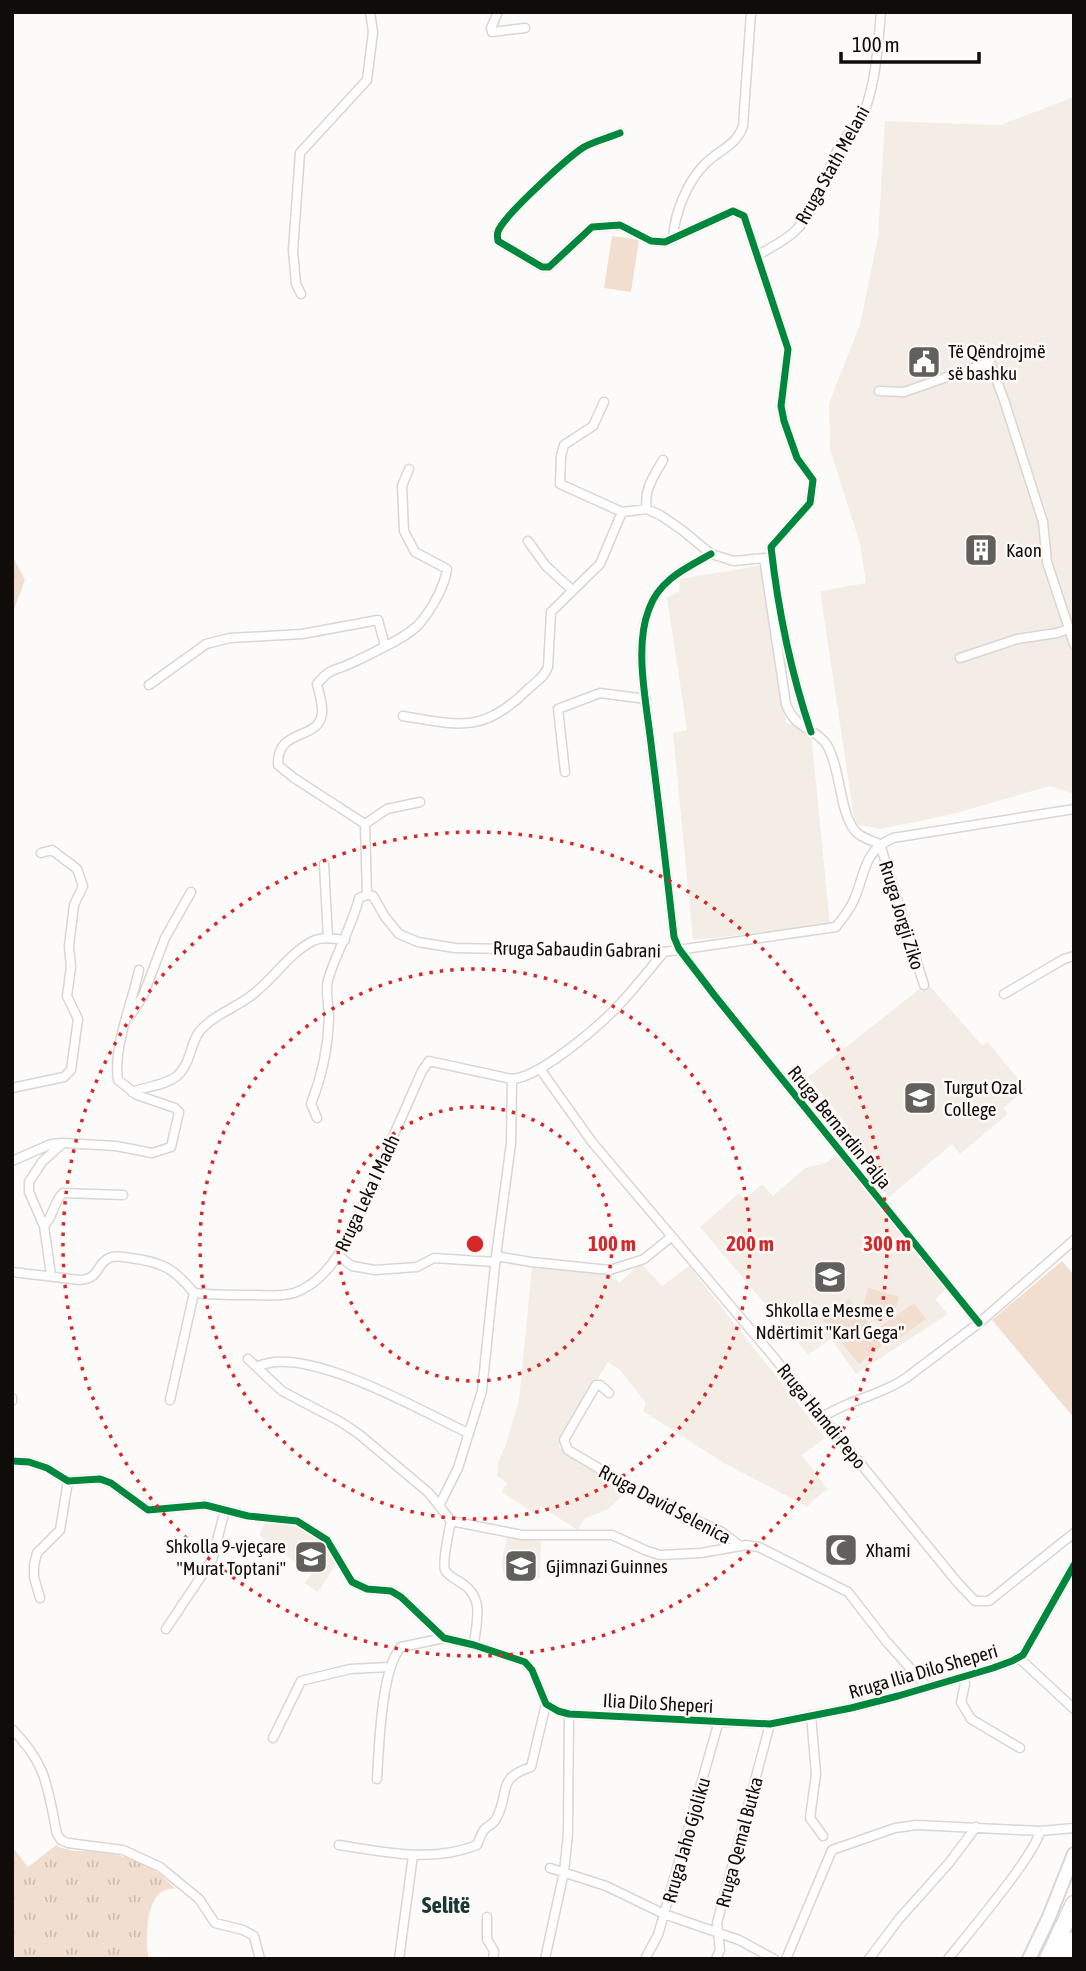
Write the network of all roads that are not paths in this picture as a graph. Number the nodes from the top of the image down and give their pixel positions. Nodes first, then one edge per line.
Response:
1 (370, 12) edge
2 (498, 12) edge
3 (751, 12) edge
4 (881, 12) edge
5 (525, 28) dead end
6 (620, 133) dead end
7 (673, 238) junction
8 (758, 256) junction
9 (302, 294) dead end
10 (879, 391) dead end
11 (604, 402) dead end
12 (663, 460) dead end
13 (408, 469) dead end
14 (647, 509) junction
15 (622, 512) junction
16 (528, 541) dead end
17 (711, 554) junction
18 (572, 590) junction
19 (1071, 628) edge
20 (1074, 644) edge
21 (385, 646) junction
22 (960, 658) dead end
23 (149, 685) dead end
24 (646, 699) junction
25 (403, 716) dead end
26 (811, 732) junction
27 (565, 772) dead end
28 (420, 802) dead end
29 (1074, 808) edge
30 (365, 824) junction
31 (880, 844) junction
32 (41, 853) dead end
33 (324, 864) dead end
34 (191, 892) dead end
35 (367, 895) junction
36 (328, 938) junction
37 (345, 940) junction
38 (679, 949) junction
39 (664, 952) junction
40 (1074, 956) edge
41 (139, 970) dead end
42 (924, 985) dead end
43 (1004, 994) dead end
44 (128, 1018) junction
45 (540, 1069) junction
46 (512, 1079) junction
47 (12, 1088) edge
48 (132, 1092) junction
49 (317, 1118) dead end
50 (62, 1143) junction
51 (12, 1161) edge
52 (123, 1195) dead end
53 (44, 1226) junction
54 (671, 1237) junction
55 (1074, 1240) edge
56 (339, 1256) junction
57 (496, 1259) junction
58 (12, 1272) edge
59 (51, 1275) junction
60 (194, 1293) junction
61 (979, 1323) junction
62 (248, 1359) dead end
63 (257, 1367) junction
64 (609, 1393) dead end
65 (170, 1400) dead end
66 (821, 1418) junction
67 (468, 1433) junction
68 (12, 1461) edge
69 (68, 1481) junction
70 (439, 1506) junction
71 (225, 1510) junction
72 (451, 1521) junction
73 (1074, 1533) edge
74 (739, 1545) junction
75 (1074, 1566) edge
76 (40, 1598) dead end
77 (166, 1629) dead end
78 (444, 1638) junction
79 (474, 1645) junction
80 (1018, 1658) junction
81 (390, 1667) junction
82 (963, 1678) junction
83 (926, 1686) junction
84 (546, 1704) junction
85 (1074, 1709) edge
86 (569, 1714) junction
87 (811, 1715) junction
88 (719, 1721) junction
89 (770, 1724) junction
90 (12, 1728) edge
91 (273, 1738) dead end
92 (1020, 1748) dead end
93 (377, 1779) dead end
94 (976, 1827) junction
95 (1074, 1828) edge
96 (1040, 1830) junction
97 (823, 1836) dead end
98 (339, 1845) dead end
99 (1074, 1854) edge
100 (413, 1855) junction
101 (550, 1868) dead end
102 (564, 1872) junction
103 (1074, 1904) edge
104 (664, 1914) junction
105 (487, 1917) dead end
106 (717, 1932) junction
107 (1074, 1940) edge
108 (646, 1957) edge
109 (788, 1958) edge
110 (260, 1959) edge
111 (400, 1959) edge
112 (493, 1959) edge
113 (545, 1959) edge
114 (716, 1959) edge
115 (774, 1959) edge
116 (869, 1959) edge
117 (948, 1959) edge
118 (1029, 1959) edge
119 (1048, 1959) edge
120 (1064, 1959) edge

1 - 9 street
2 - 5 street
3 - 7 street
4 - 8 street, Rruga Stath Melani
6 - 7 street
7 - 8 street
8 - 26 street
10 - 19 street
11 - 15 street
12 - 14 street
13 - 21 street
14 - 15 street
14 - 17 street
15 - 18 street
16 - 18 street
17 - 24 street
17 - 26 street
18 - 25 street
19 - 20 street
19 - 22 street
21 - 23 street
21 - 30 street
24 - 27 street
24 - 38 street
26 - 31 street
28 - 30 street
29 - 31 street
30 - 35 street
31 - 38 street, Rruga Sabaudin Gabrani
31 - 42 street, Rruga Jorgji Ziko
32 - 47 street
33 - 36 street
34 - 44 street
35 - 37 street
35 - 39 street, Rruga Sabaudin Gabrani
36 - 37 street
36 - 48 street
37 - 49 street
38 - 39 street, Rruga Sabaudin Gabrani
38 - 61 street, Rruga Bernardin Palja
39 - 45 street
40 - 43 street
41 - 44 street
44 - 48 street
45 - 46 street
45 - 54 street, Rruga Hamdi Pepo
46 - 56 street, Rruga Leka I Madh
46 - 57 street
48 - 50 street
50 - 51 street
50 - 53 street
52 - 53 street
53 - 59 street
54 - 57 street
54 - 66 street, Rruga Hamdi Pepo
55 - 61 street
56 - 57 street
56 - 60 street, Rruga Leka I Madh
57 - 67 street
58 - 59 street
59 - 60 street
60 - 65 street
61 - 66 street
62 - 63 street
63 - 67 street
63 - 70 street
64 - 74 street, Rruga David Selenica
66 - 73 street, Rruga Hamdi Pepo
67 - 70 street
68 - 69 street
69 - 71 street
69 - 76 street
70 - 72 street
71 - 77 street
71 - 78 street
72 - 74 street
72 - 79 street
74 - 83 street, Rruga David Selenica
75 - 80 street, Rruga Ilia Dilo Sheperi
78 - 79 street
78 - 81 street
79 - 84 street
80 - 82 street, Rruga Ilia Dilo Sheperi
80 - 85 street
81 - 91 street
81 - 93 street
82 - 83 street, Rruga Ilia Dilo Sheperi
82 - 92 street
83 - 87 street, Rruga Ilia Dilo Sheperi
84 - 86 street, Ilia Dilo Sheperi
84 - 100 street
86 - 88 street, Ilia Dilo Sheperi
86 - 102 street
87 - 89 street, Rruga Ilia Dilo Sheperi
87 - 97 street
88 - 89 street, Ilia Dilo Sheperi
88 - 104 street, Rruga Jaho Gjoliku
89 - 106 street, Rruga Qemal Butka
90 - 110 street
94 - 96 street
94 - 109 street
94 - 116 street
95 - 96 street
96 - 117 street
98 - 100 street
99 - 118 main road
100 - 111 street
101 - 102 street
102 - 104 street
102 - 113 street
103 - 119 highway
104 - 106 street
104 - 108 street, Rruga Jaho Gjoliku
105 - 112 street
106 - 114 street, Rruga Qemal Butka
106 - 115 street
107 - 120 highway

